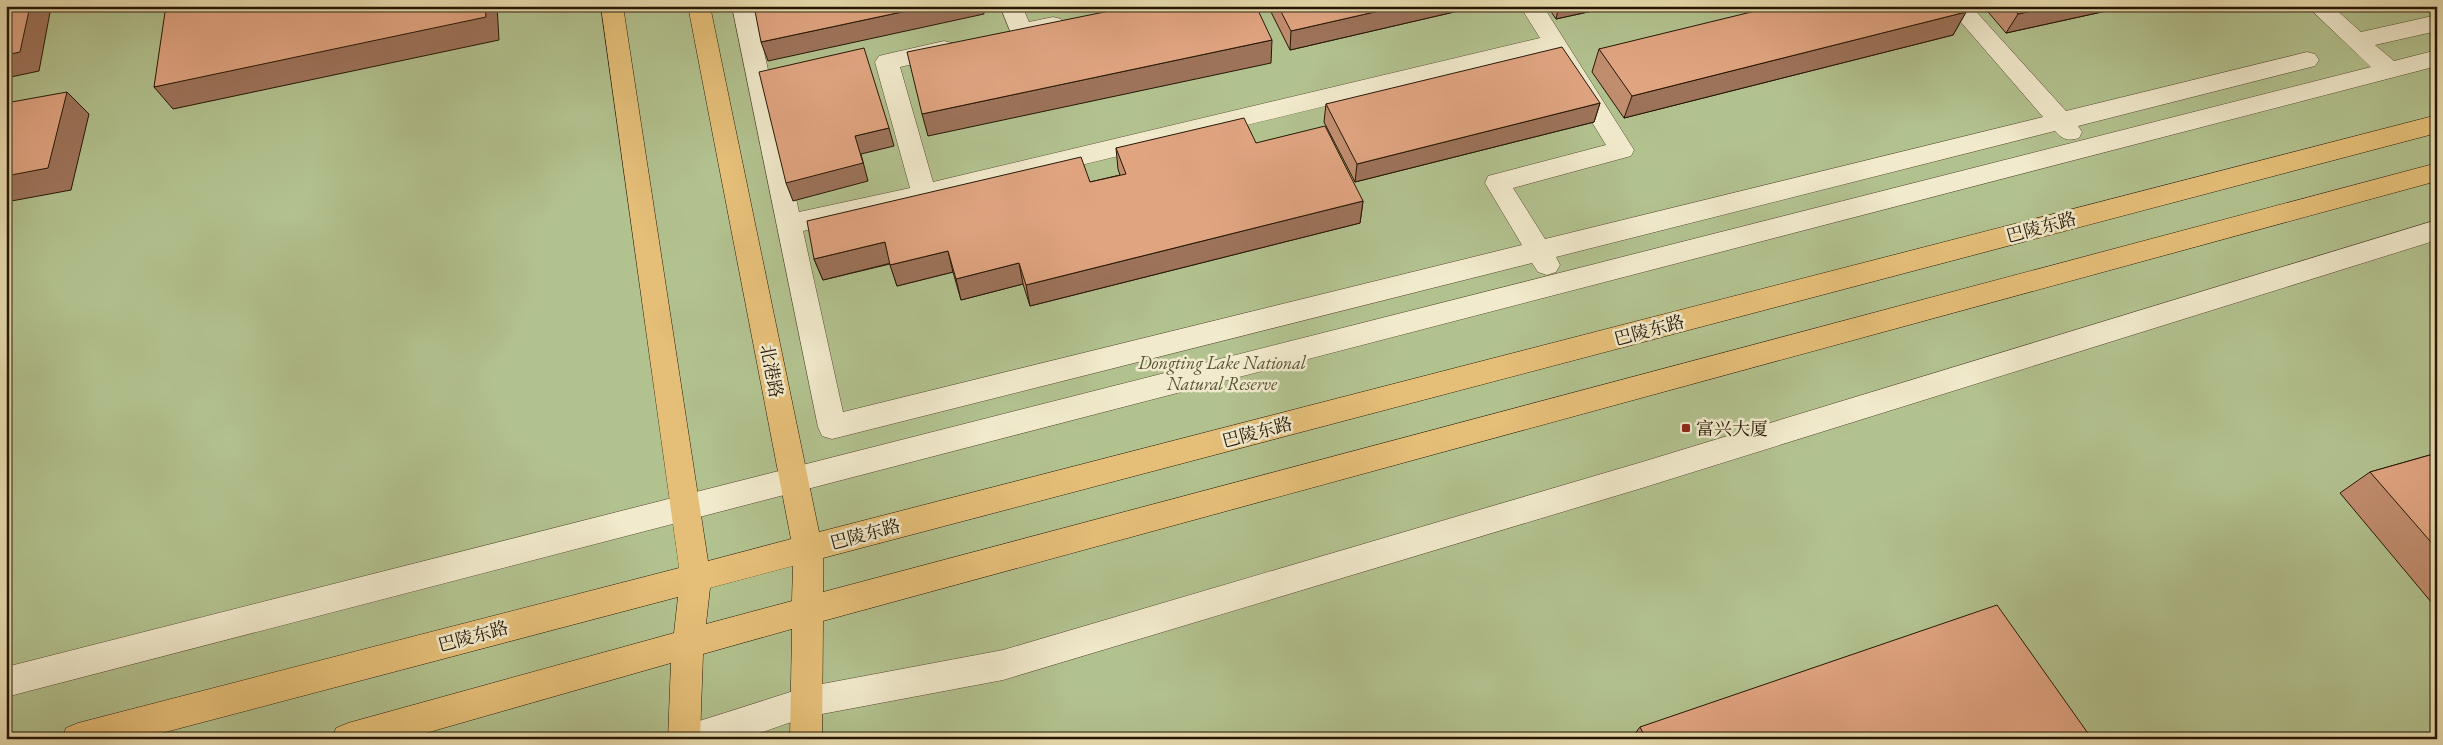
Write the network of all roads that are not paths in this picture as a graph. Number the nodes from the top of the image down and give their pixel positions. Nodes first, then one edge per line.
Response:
1 (612, 6) edge
2 (699, 6) edge
3 (742, 6) edge
4 (1011, 6) edge
5 (1531, 6) edge
6 (1958, 6) edge
7 (2318, 6) edge
8 (1077, 20) edge
9 (2437, 22) edge
10 (2357, 42) junction
11 (1554, 43) junction
12 (964, 45) edge
13 (2437, 58) edge
14 (2307, 60) dead end
15 (2389, 70) junction
16 (2437, 124) edge
17 (2084, 148) junction
18 (2437, 172) edge
19 (924, 194) junction
20 (789, 224) junction
21 (2437, 230) edge
22 (1558, 283) junction
23 (794, 480) junction
24 (686, 508) junction
25 (808, 549) junction
26 (696, 578) junction
27 (806, 611) junction
28 (688, 645) junction
29 (6, 682) edge
30 (806, 702) junction
31 (78, 739) edge
32 (348, 739) edge
33 (684, 739) edge
34 (693, 739) edge
35 (806, 739) edge

1 - 24 main road
2 - 23 main road, 北港路
3 - 20 street
4 - 8 street
5 - 11 street
6 - 17 street
7 - 10 street
9 - 10 street
10 - 15 street
11 - 19 street
11 - 22 street
12 - 19 street
13 - 15 street
14 - 20 street
15 - 17 street
16 - 25 main road, 巴陵东路
17 - 22 street
18 - 27 main road
19 - 20 street
21 - 30 street
22 - 23 street
23 - 24 street
23 - 25 main road, 北港路
24 - 26 main road
24 - 29 street
25 - 26 main road, 巴陵东路
25 - 27 main road, 北港路
26 - 28 main road
26 - 31 main road, 巴陵东路
27 - 28 main road
27 - 30 main road, 北港路
28 - 32 main road
28 - 33 main road
30 - 34 street
30 - 35 main road, 北港路

